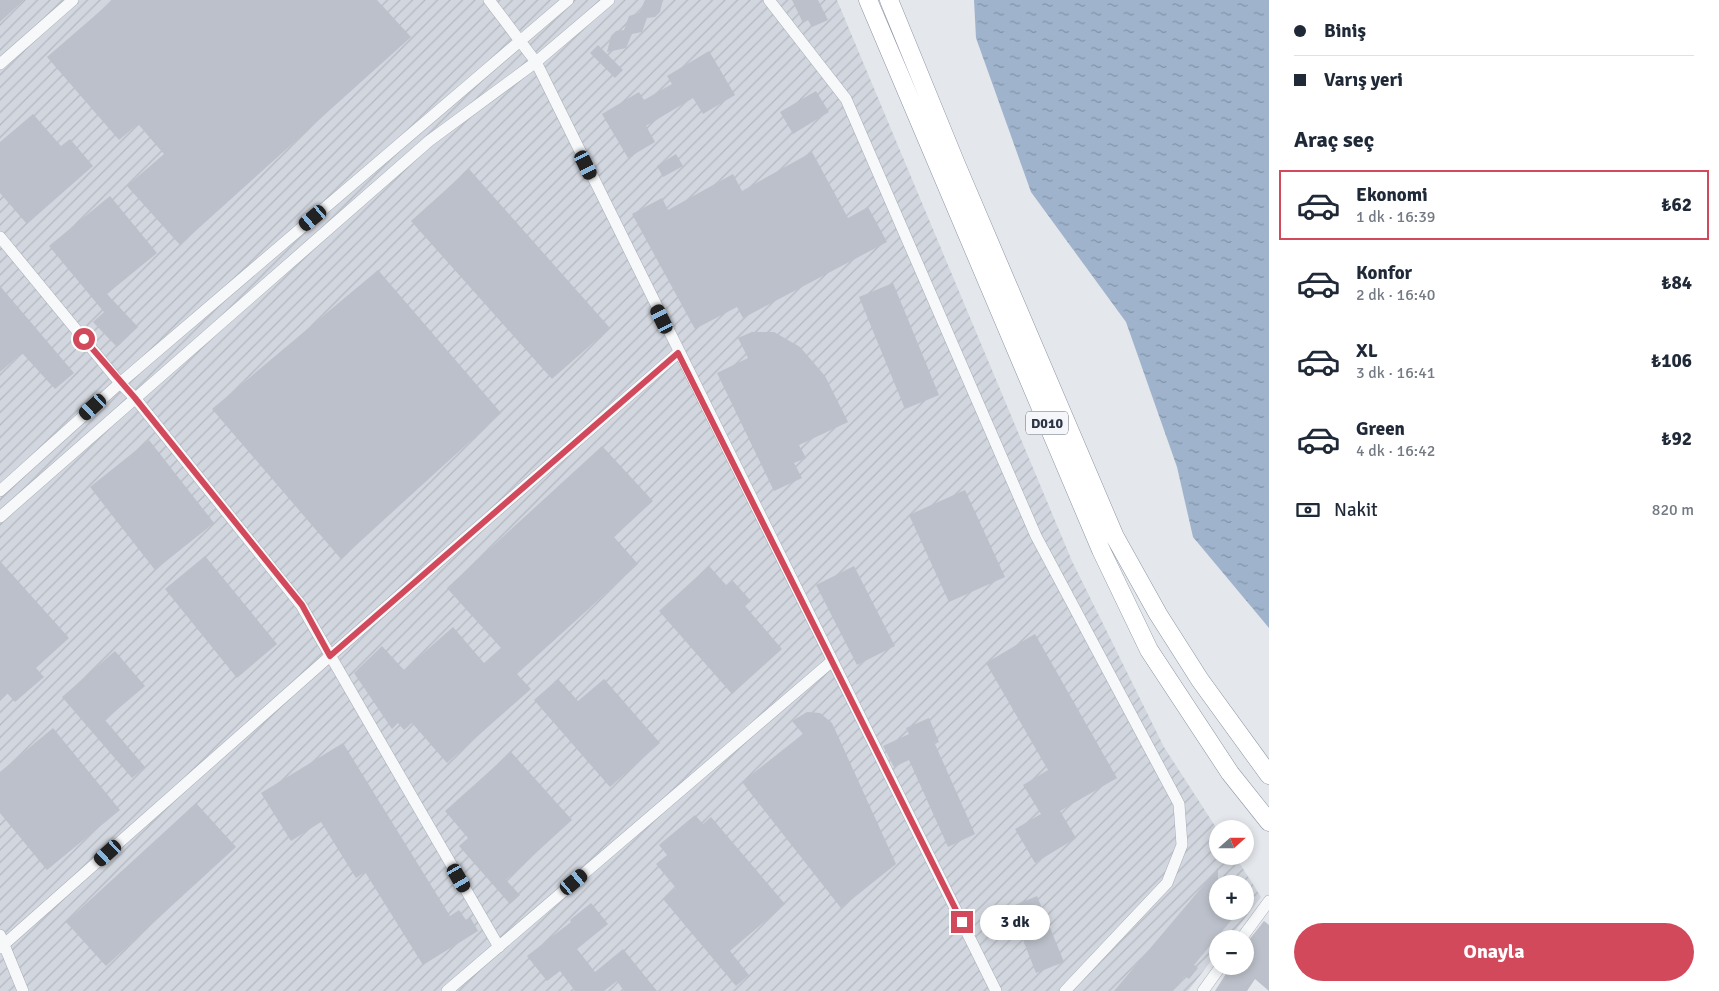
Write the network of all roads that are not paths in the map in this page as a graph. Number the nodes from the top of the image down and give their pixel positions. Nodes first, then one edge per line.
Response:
1 (73, 0) edge
2 (489, 0) edge
3 (568, 0) edge
4 (610, 0) edge
5 (769, 0) edge
6 (855, 0) edge
7 (868, 0) edge
8 (889, 0) edge
9 (521, 41) junction
10 (536, 62) junction
11 (0, 64) edge
12 (903, 83) junction
13 (0, 237) edge
14 (678, 353) junction
15 (120, 383) junction
16 (135, 398) junction
17 (0, 490) edge
18 (0, 516) edge
19 (330, 656) junction
20 (832, 661) junction
21 (1269, 775) edge
22 (1269, 822) edge
23 (1269, 901) edge
24 (1248, 930) edge
25 (1, 943) edge
26 (499, 947) junction
27 (1215, 975) edge
28 (23, 991) edge
29 (447, 991) edge
30 (996, 991) edge
31 (1065, 991) edge
32 (1203, 991) edge

1 - 11 street
2 - 9 street
3 - 9 street
4 - 10 street
5 - 31 street
6 - 12 highway
7 - 12 highway, D010
8 - 21 highway, D010
9 - 10 street
9 - 15 street
10 - 14 street
10 - 16 street
12 - 22 highway, D010
13 - 15 street
14 - 19 street
14 - 20 street
15 - 16 street
15 - 17 street
16 - 18 street
16 - 19 street
19 - 25 street
19 - 26 street
20 - 26 street
20 - 30 street
23 - 24 street
25 - 28 street
26 - 29 street
27 - 32 street

